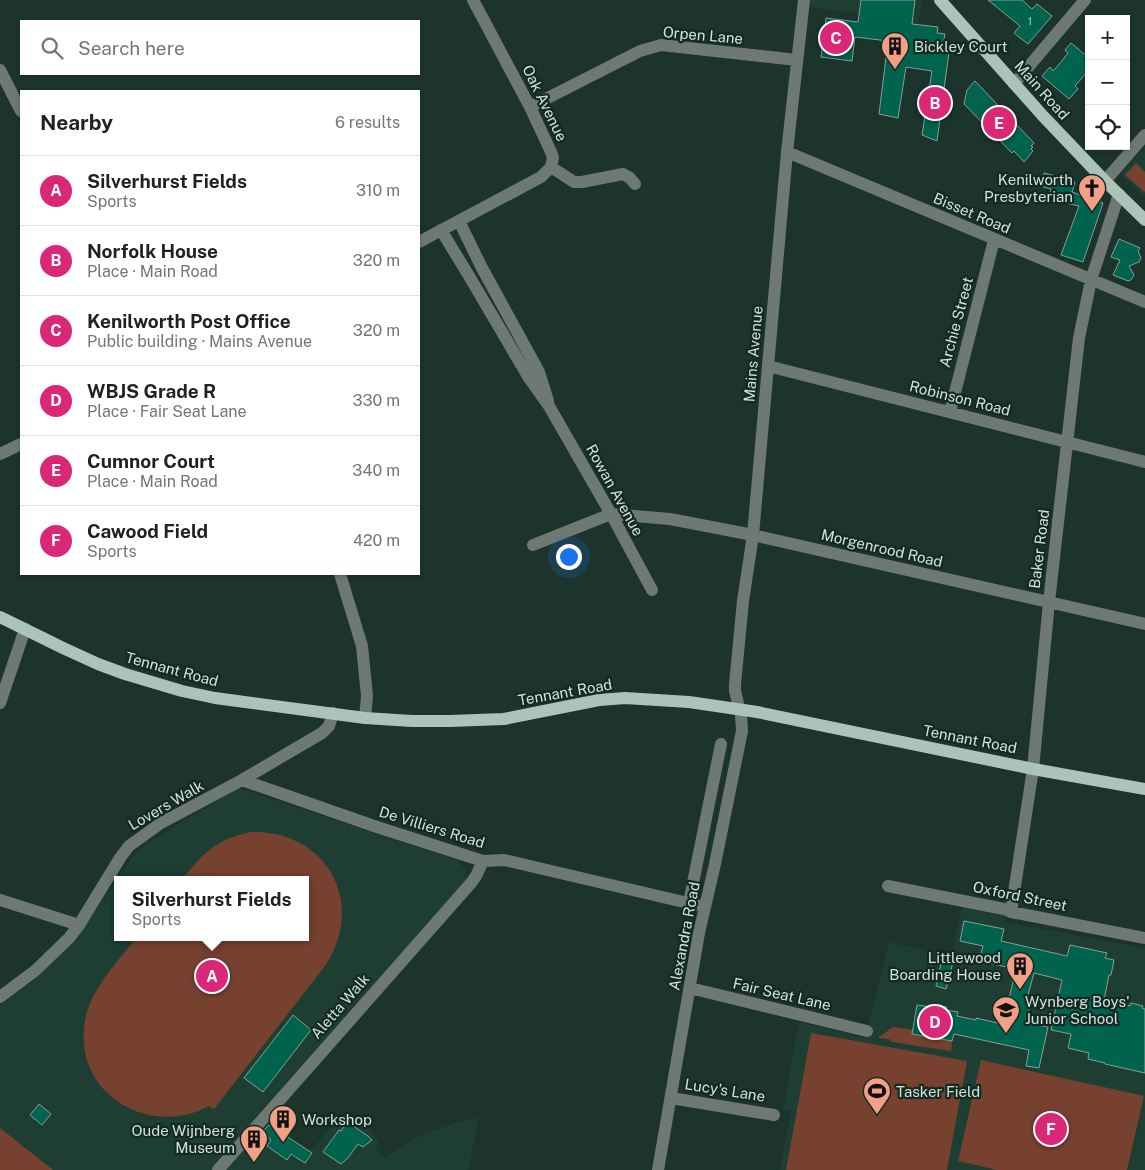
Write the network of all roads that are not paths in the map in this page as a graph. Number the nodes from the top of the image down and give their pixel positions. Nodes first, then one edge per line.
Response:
1 (473, 0) edge
2 (804, 0) edge
3 (940, 0) edge
4 (1085, 0) edge
5 (797, 60) junction
6 (0, 70) edge
7 (1014, 84) junction
8 (530, 107) junction
9 (20, 109) edge
10 (1145, 135) edge
11 (787, 152) junction
12 (551, 167) junction
13 (1105, 181) junction
14 (635, 184) dead end
15 (1119, 194) junction
16 (1145, 220) edge
17 (458, 221) junction
18 (441, 230) junction
19 (994, 240) junction
20 (420, 241) edge
21 (1091, 280) junction
22 (1145, 302) edge
23 (768, 366) junction
24 (549, 406) junction
25 (950, 412) junction
26 (1067, 442) junction
27 (20, 444) edge
28 (0, 454) edge
29 (1145, 462) edge
30 (610, 514) junction
31 (753, 535) junction
32 (534, 545) dead end
33 (340, 575) edge
34 (652, 590) dead end
35 (1049, 602) junction
36 (0, 617) edge
37 (1145, 624) edge
38 (25, 629) junction
39 (0, 703) edge
40 (740, 709) junction
41 (333, 713) junction
42 (365, 718) junction
43 (722, 744) dead end
44 (1033, 768) junction
45 (242, 780) junction
46 (714, 783) junction
47 (731, 786) junction
48 (1145, 789) edge
49 (700, 849) junction
50 (718, 853) junction
51 (483, 861) junction
52 (696, 870) junction
53 (713, 873) junction
54 (888, 886) dead end
55 (0, 900) edge
56 (690, 902) junction
57 (705, 907) junction
58 (1011, 912) junction
59 (79, 925) junction
60 (1145, 938) edge
61 (690, 988) junction
62 (0, 997) edge
63 (867, 1030) dead end
64 (671, 1098) junction
65 (774, 1115) dead end
66 (218, 1170) edge
67 (658, 1170) edge

1 - 8 street, Oak Avenue
2 - 5 street, Mains Avenue
3 - 7 main road, Main Road
4 - 7 street
5 - 8 street, Orpen Lane
5 - 11 street, Mains Avenue
6 - 9 street
7 - 13 main road, Main Road
8 - 12 street, Oak Avenue
10 - 13 street
11 - 19 street, Bisset Road
11 - 23 street, Mains Avenue
12 - 14 street
12 - 17 street
13 - 15 main road, Main Road
15 - 16 main road, Main Road
15 - 21 street, Baker Road
17 - 18 street
17 - 24 street, Rowan Avenue
18 - 20 street
18 - 24 street, Rowan Avenue
19 - 21 street, Bisset Road
19 - 25 street, Archie Street
21 - 22 street, Bisset Road
21 - 26 street, Baker Road
23 - 25 street, Robinson Road
23 - 31 street, Mains Avenue
24 - 30 street, Rowan Avenue
25 - 26 street, Robinson Road
26 - 29 street, Robinson Road
26 - 35 street, Baker Road
27 - 28 street
30 - 31 street, Morgenrood Road
30 - 32 street
30 - 34 street, Rowan Avenue
31 - 35 street, Morgenrood Road
31 - 40 street, Mains Avenue
33 - 42 street
35 - 37 street, Morgenrood Road
35 - 44 street, Baker Road
36 - 38 main road, Tennant Road
38 - 39 street
38 - 41 main road, Tennant Road
40 - 42 main road, Tennant Road
40 - 44 main road, Tennant Road
40 - 47 street, Alexandra Road
41 - 42 main road, Tennant Road
41 - 45 street, Lovers Walk
43 - 46 street
44 - 48 main road, Tennant Road
44 - 58 street, Baker Road
45 - 51 street, De Villiers Road
45 - 59 street, Lovers Walk
46 - 47 street
46 - 49 street
47 - 50 street, Alexandra Road
49 - 50 street
49 - 52 street
50 - 53 street, Alexandra Road
51 - 56 street, De Villiers Road
51 - 66 street, Aletta Walk
52 - 53 street
52 - 56 street
53 - 57 street, Alexandra Road
54 - 58 street, Oxford Street
55 - 59 street
56 - 57 street, De Villiers Road
57 - 61 street, Alexandra Road
58 - 60 street, Oxford Street
59 - 62 street, Lovers Walk
61 - 63 street, Fair Seat Lane
61 - 64 street, Alexandra Road
64 - 65 street, Lucy's Lane
64 - 67 street, Alexandra Road

